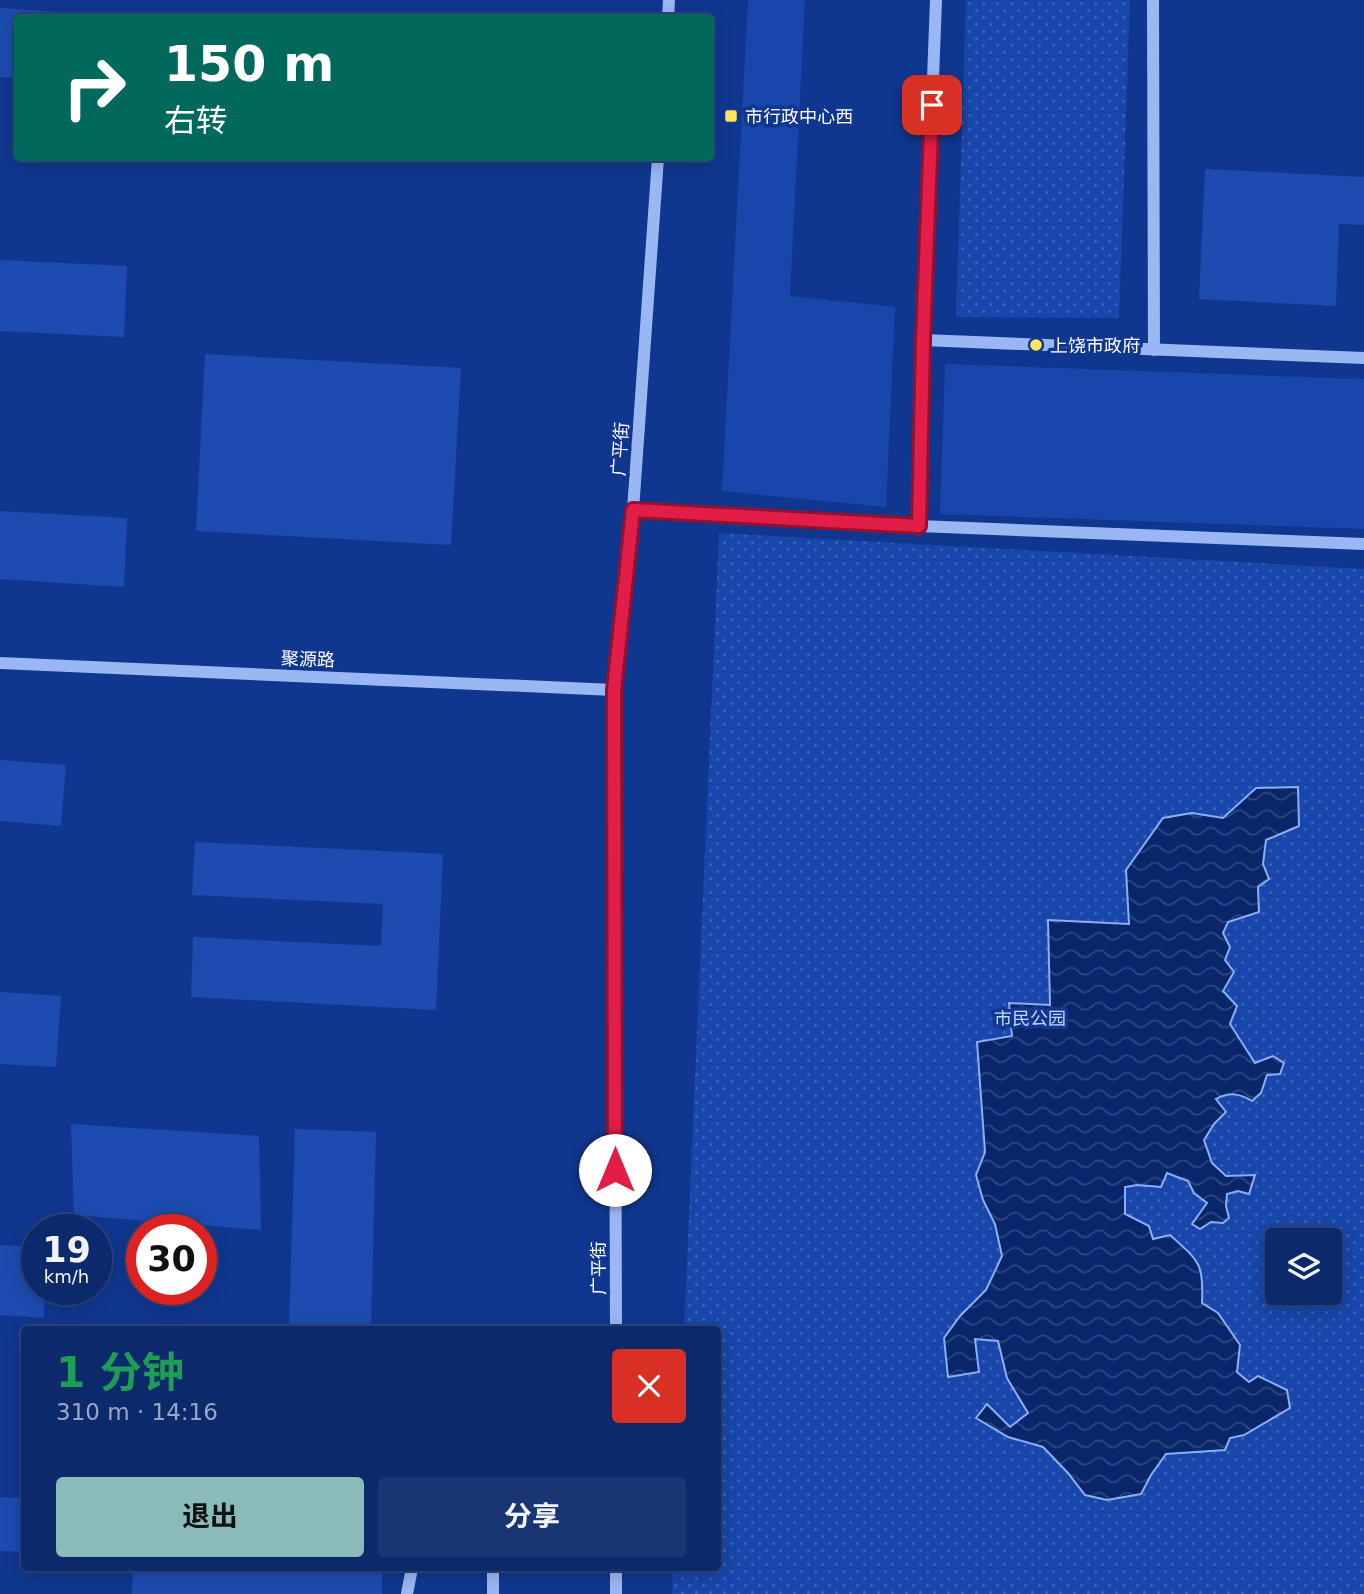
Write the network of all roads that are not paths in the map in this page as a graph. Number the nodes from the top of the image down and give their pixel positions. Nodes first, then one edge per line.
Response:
1 (936, 0) edge
2 (1153, 0) edge
3 (658, 161) edge
4 (923, 341) junction
5 (1154, 350) junction
6 (1364, 358) edge
7 (633, 510) junction
8 (919, 526) junction
9 (1364, 544) edge
10 (0, 663) edge
11 (614, 690) junction
12 (615, 1326) edge
13 (411, 1571) edge
14 (493, 1571) edge
15 (616, 1571) edge
16 (407, 1594) edge
17 (493, 1594) edge
18 (616, 1594) edge

1 - 4 street
2 - 5 street
3 - 7 street, 广平街
4 - 5 street
4 - 8 street
5 - 6 street
7 - 8 street
7 - 11 street, 广平街
8 - 9 street
10 - 11 street, 聚源路
11 - 12 street, 广平街
13 - 16 street
14 - 17 street
15 - 18 street

